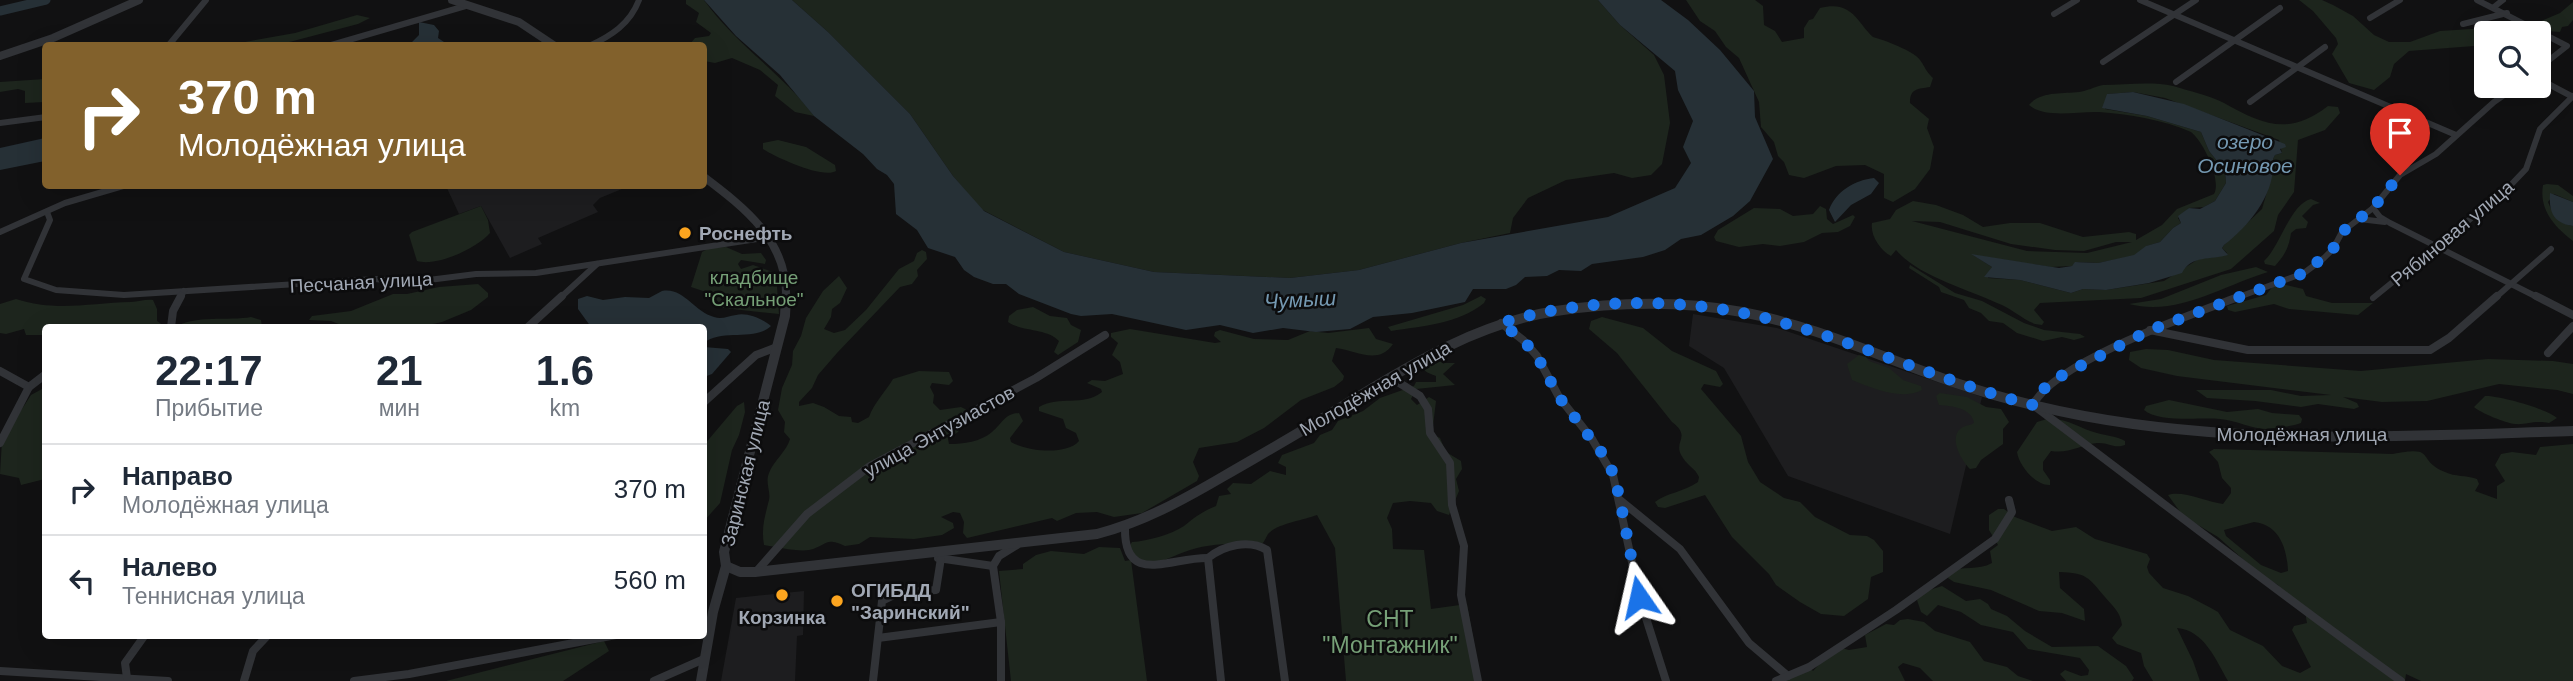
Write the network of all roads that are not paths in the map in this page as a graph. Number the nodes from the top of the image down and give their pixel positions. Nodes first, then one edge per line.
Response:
1 (139, 0) edge
2 (206, 0) edge
3 (452, 0) edge
4 (639, 0) edge
5 (2077, 0) edge
6 (2140, 0) edge
7 (2196, 0) edge
8 (2400, 0) edge
9 (2477, 0) edge
10 (2503, 0) edge
11 (470, 5) junction
12 (2494, 7) junction
13 (2280, 8) dead end
14 (2507, 13) junction
15 (2054, 15) dead end
16 (2175, 15) junction
17 (2370, 18) dead end
18 (2463, 24) dead end
19 (2238, 40) junction
20 (171, 42) edge
21 (342, 42) edge
22 (550, 42) edge
23 (596, 42) edge
24 (2570, 44) edge
25 (2325, 47) dead end
26 (0, 56) edge
27 (2551, 59) edge
28 (2103, 62) dead end
29 (2298, 67) junction
30 (2176, 82) dead end
31 (2551, 85) edge
32 (2573, 97) edge
33 (2502, 98) edge
34 (2250, 102) dead end
35 (42, 118) edge
36 (0, 123) edge
37 (2456, 135) junction
38 (707, 179) edge
39 (113, 189) edge
40 (2373, 208) junction
41 (47, 212) junction
42 (2358, 219) junction
43 (2390, 223) junction
44 (0, 232) edge
45 (770, 237) junction
46 (2438, 247) junction
47 (2551, 249) dead end
48 (598, 263) junction
49 (2510, 284) junction
50 (184, 291) junction
51 (2373, 298) dead end
52 (2573, 315) edge
53 (1501, 323) junction
54 (171, 324) edge
55 (531, 324) edge
56 (2573, 326) edge
57 (2150, 330) junction
58 (1105, 335) dead end
59 (777, 346) junction
60 (2547, 352) dead end
61 (0, 371) edge
62 (42, 377) edge
63 (1390, 377) junction
64 (29, 387) junction
65 (707, 399) edge
66 (2033, 405) junction
67 (2573, 431) edge
68 (0, 443) edge
69 (1620, 500) junction
70 (2009, 500) dead end
71 (1125, 528) junction
72 (1020, 542) junction
73 (920, 555) junction
74 (941, 558) junction
75 (1208, 558) junction
76 (726, 566) junction
77 (993, 566) junction
78 (755, 572) junction
79 (708, 613) edge
80 (1001, 622) junction
81 (878, 638) junction
82 (142, 639) edge
83 (264, 639) edge
84 (595, 639) edge
85 (706, 639) edge
86 (704, 659) junction
87 (0, 671) edge
88 (1788, 676) junction
89 (127, 678) junction
90 (168, 681) edge
91 (244, 681) edge
92 (354, 681) edge
93 (654, 681) edge
94 (701, 681) edge
95 (873, 681) edge
96 (1001, 681) edge
97 (1221, 681) edge
98 (1285, 681) edge
99 (1478, 681) edge
100 (1666, 681) edge
101 (1776, 681) edge
102 (2401, 681) edge

1 - 26 street
2 - 20 street
3 - 11 street
4 - 23 street
5 - 15 street
6 - 16 street
7 - 16 street
8 - 17 street
9 - 12 street
10 - 12 street
11 - 21 street
11 - 22 street
12 - 14 street
13 - 19 street
14 - 18 street
14 - 24 street
16 - 19 street
16 - 28 street
19 - 29 street
19 - 30 street
24 - 27 street
25 - 29 street
29 - 34 street
29 - 37 street
31 - 32 street
32 - 46 street, Рябиновая улица
33 - 37 street
35 - 36 street
37 - 40 street
38 - 45 street, Заринская улица
39 - 41 street
40 - 42 street
40 - 43 street
41 - 44 street
41 - 50 street, Песчаная улица
42 - 43 street
42 - 57 street
43 - 46 street
45 - 48 street, Песчаная улица
45 - 59 street, Заринская улица
46 - 49 street
46 - 51 street, Рябиновая улица
47 - 49 street
48 - 50 street, Песчаная улица
48 - 55 street
49 - 52 street
49 - 57 street
50 - 54 street
53 - 63 street, Молодёжная улица
53 - 66 street, Молодёжная улица
53 - 69 street
56 - 60 street
57 - 66 street
58 - 78 street, улица Энтузиастов
59 - 65 street, Заринская улица
59 - 76 street, Заринская улица
61 - 64 street
62 - 64 street
63 - 71 street, Молодёжная улица
63 - 99 street
64 - 68 street
66 - 67 street, Молодёжная улица
66 - 102 street, Молодёжная улица
69 - 88 street
69 - 100 street
70 - 88 street
71 - 72 street, Молодёжная улица
71 - 75 street
72 - 73 street, Молодёжная улица
72 - 77 street
73 - 74 street
73 - 78 street, Молодёжная улица
74 - 77 street
74 - 81 street
75 - 97 street
75 - 98 street
76 - 78 street, Молодёжная улица
76 - 79 street, Заринская улица
77 - 80 street
80 - 81 street
80 - 96 street
81 - 95 street
82 - 89 street
83 - 91 street
84 - 92 street
85 - 86 street, Заринская улица
86 - 93 street
86 - 94 street, Заринская улица
87 - 89 street
88 - 101 street
89 - 90 street

